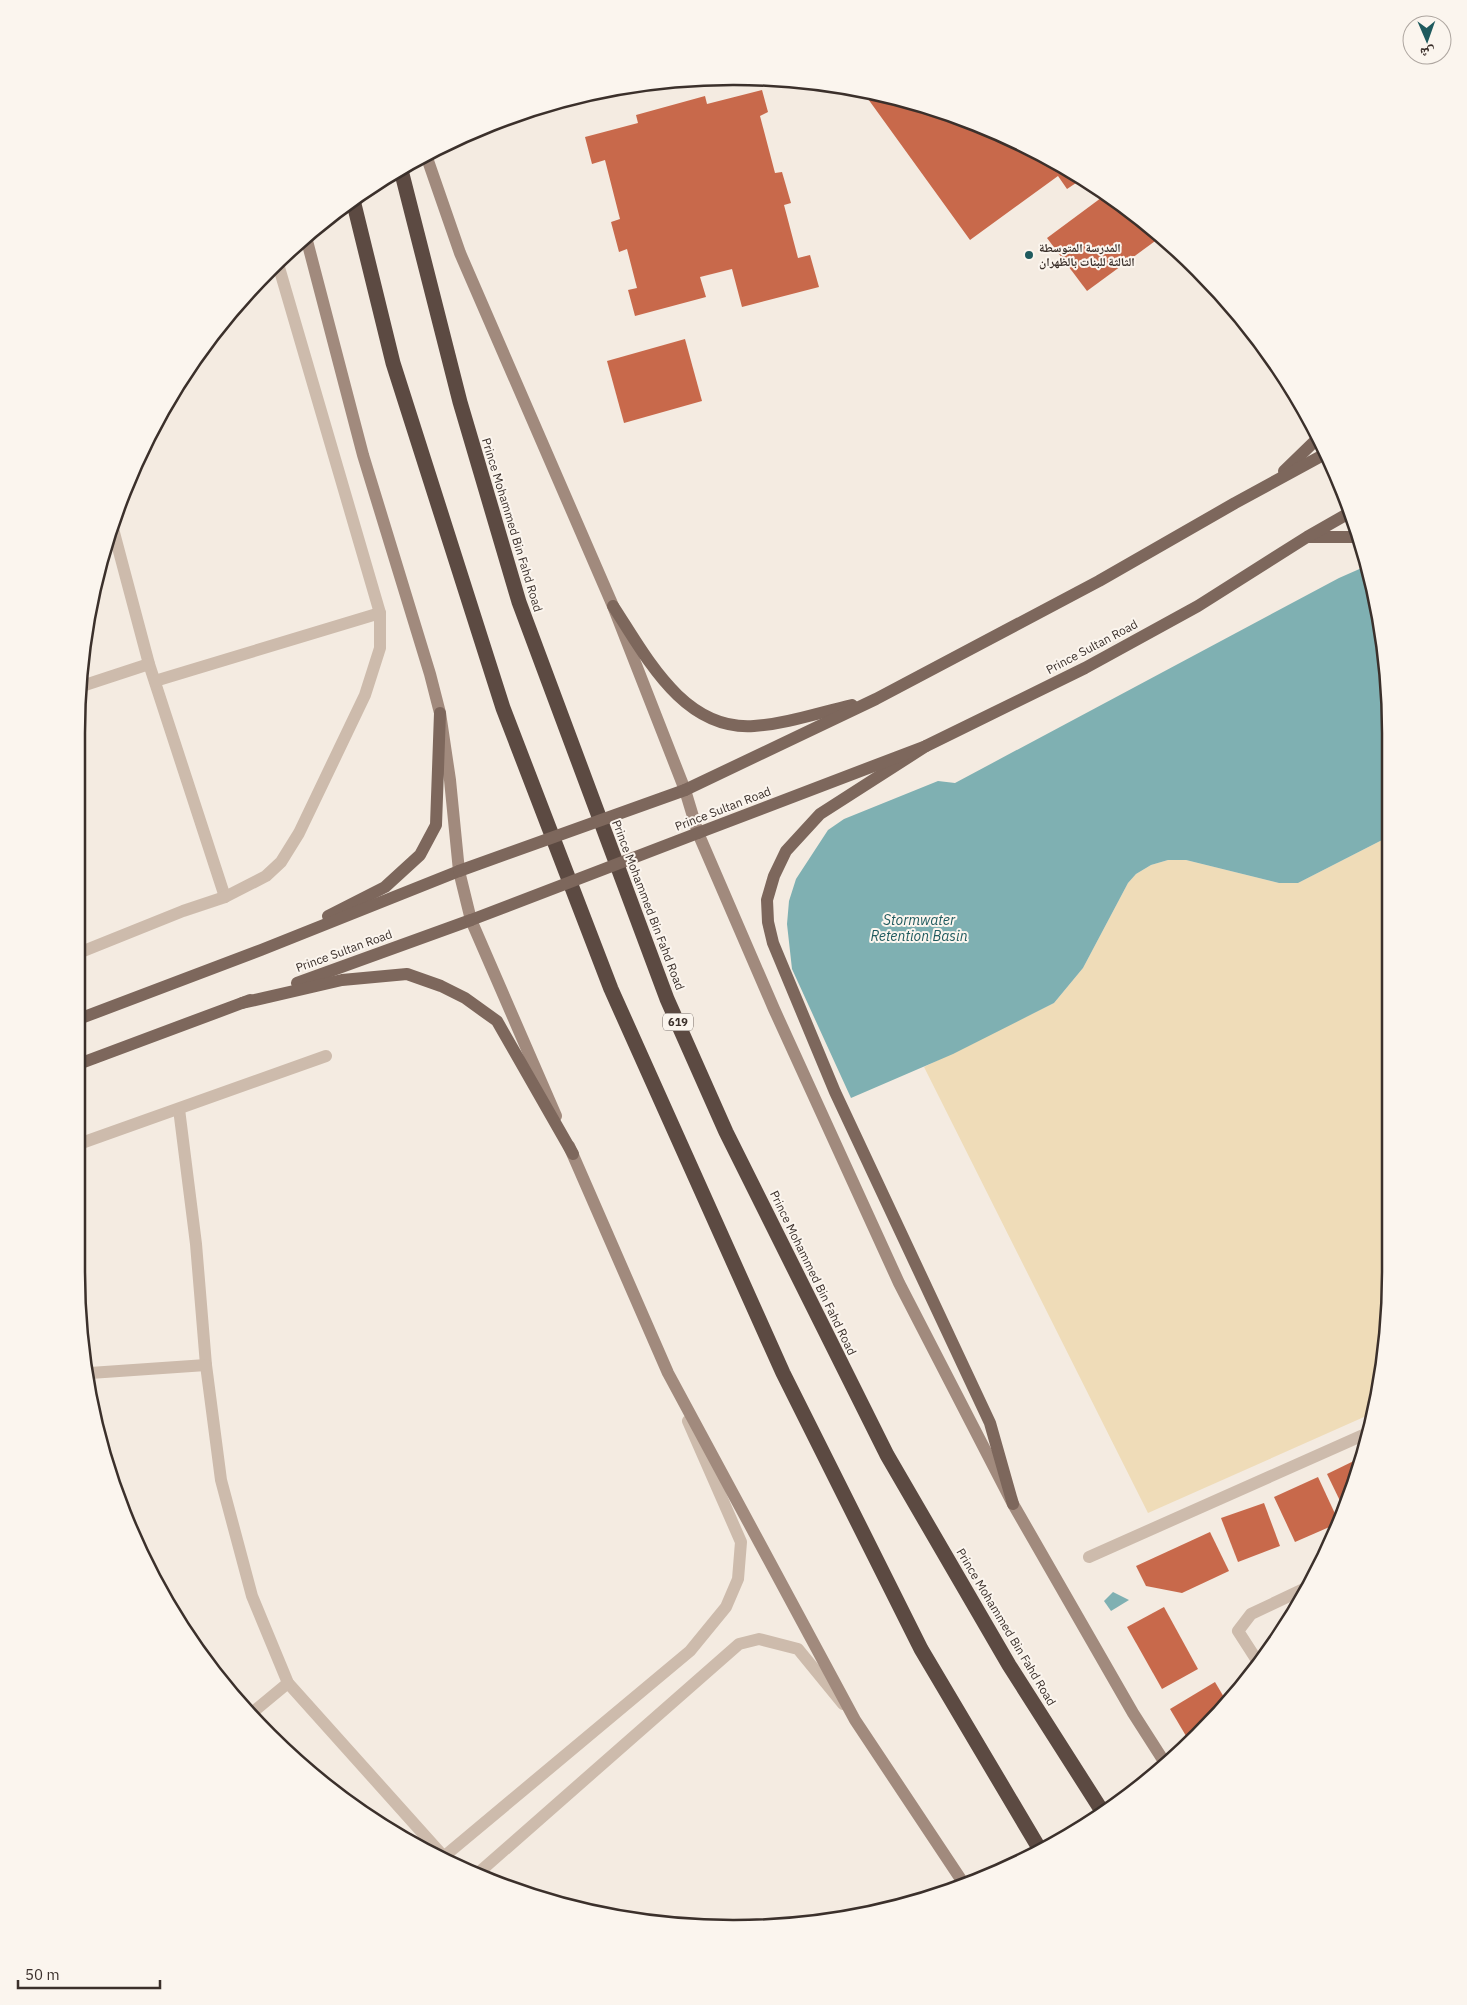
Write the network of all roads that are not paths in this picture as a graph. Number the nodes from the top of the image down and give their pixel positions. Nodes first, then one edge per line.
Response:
1 (428, 162) edge
2 (403, 176) edge
3 (355, 207) edge
4 (308, 244) edge
5 (280, 270) edge
6 (1313, 443) edge
7 (1320, 456) edge
8 (1270, 484) junction
9 (1344, 516) edge
10 (1307, 537) junction
11 (1352, 537) edge
12 (115, 538) edge
13 (612, 606) junction
14 (380, 613) junction
15 (149, 664) junction
16 (155, 681) junction
17 (87, 684) edge
18 (876, 699) junction
19 (440, 714) junction
20 (926, 746) junction
21 (686, 790) junction
22 (698, 832) junction
23 (459, 871) junction
24 (226, 897) junction
25 (471, 920) junction
26 (85, 950) edge
27 (261, 950) junction
28 (242, 1003) junction
29 (85, 1017) edge
30 (326, 1056) dead end
31 (85, 1061) edge
32 (179, 1109) junction
33 (85, 1142) edge
34 (573, 1154) junction
35 (206, 1365) junction
36 (93, 1373) edge
37 (668, 1373) junction
38 (1361, 1436) edge
39 (1013, 1504) junction
40 (1089, 1557) dead end
41 (1297, 1592) edge
42 (1255, 1657) edge
43 (288, 1683) junction
44 (256, 1710) edge
45 (855, 1720) junction
46 (1162, 1758) edge
47 (1099, 1807) edge
48 (429, 1844) edge
49 (1037, 1844) edge
50 (448, 1853) edge
51 (482, 1870) edge
52 (961, 1879) edge

1 - 13 main road
2 - 47 highway, Prince Mohammed Bin Fahd Road / 619
3 - 49 highway
4 - 19 main road
5 - 14 street
6 - 8 main road
7 - 8 main road
8 - 18 main road
9 - 10 main road, Prince Sultan Road
10 - 11 main road
10 - 20 main road, Prince Sultan Road
12 - 15 street
13 - 18 main road
13 - 21 main road
14 - 16 street
14 - 24 street
15 - 16 street
15 - 17 street
16 - 24 street
18 - 21 main road
19 - 23 main road
19 - 27 main road
20 - 22 main road, Prince Sultan Road
20 - 39 main road
21 - 22 main road
21 - 23 main road, bridge
22 - 25 main road, Prince Sultan Road, bridge
22 - 39 main road
23 - 25 main road
23 - 27 main road
24 - 26 street
25 - 28 main road, Prince Sultan Road
25 - 34 main road
27 - 29 main road
28 - 31 main road, Prince Sultan Road
28 - 34 main road
30 - 32 street
32 - 33 street
32 - 35 street
34 - 37 main road
35 - 36 street
35 - 43 street
37 - 45 main road
37 - 50 street
38 - 40 street
39 - 46 main road
41 - 42 street
43 - 44 street
43 - 48 street
45 - 51 street
45 - 52 main road

